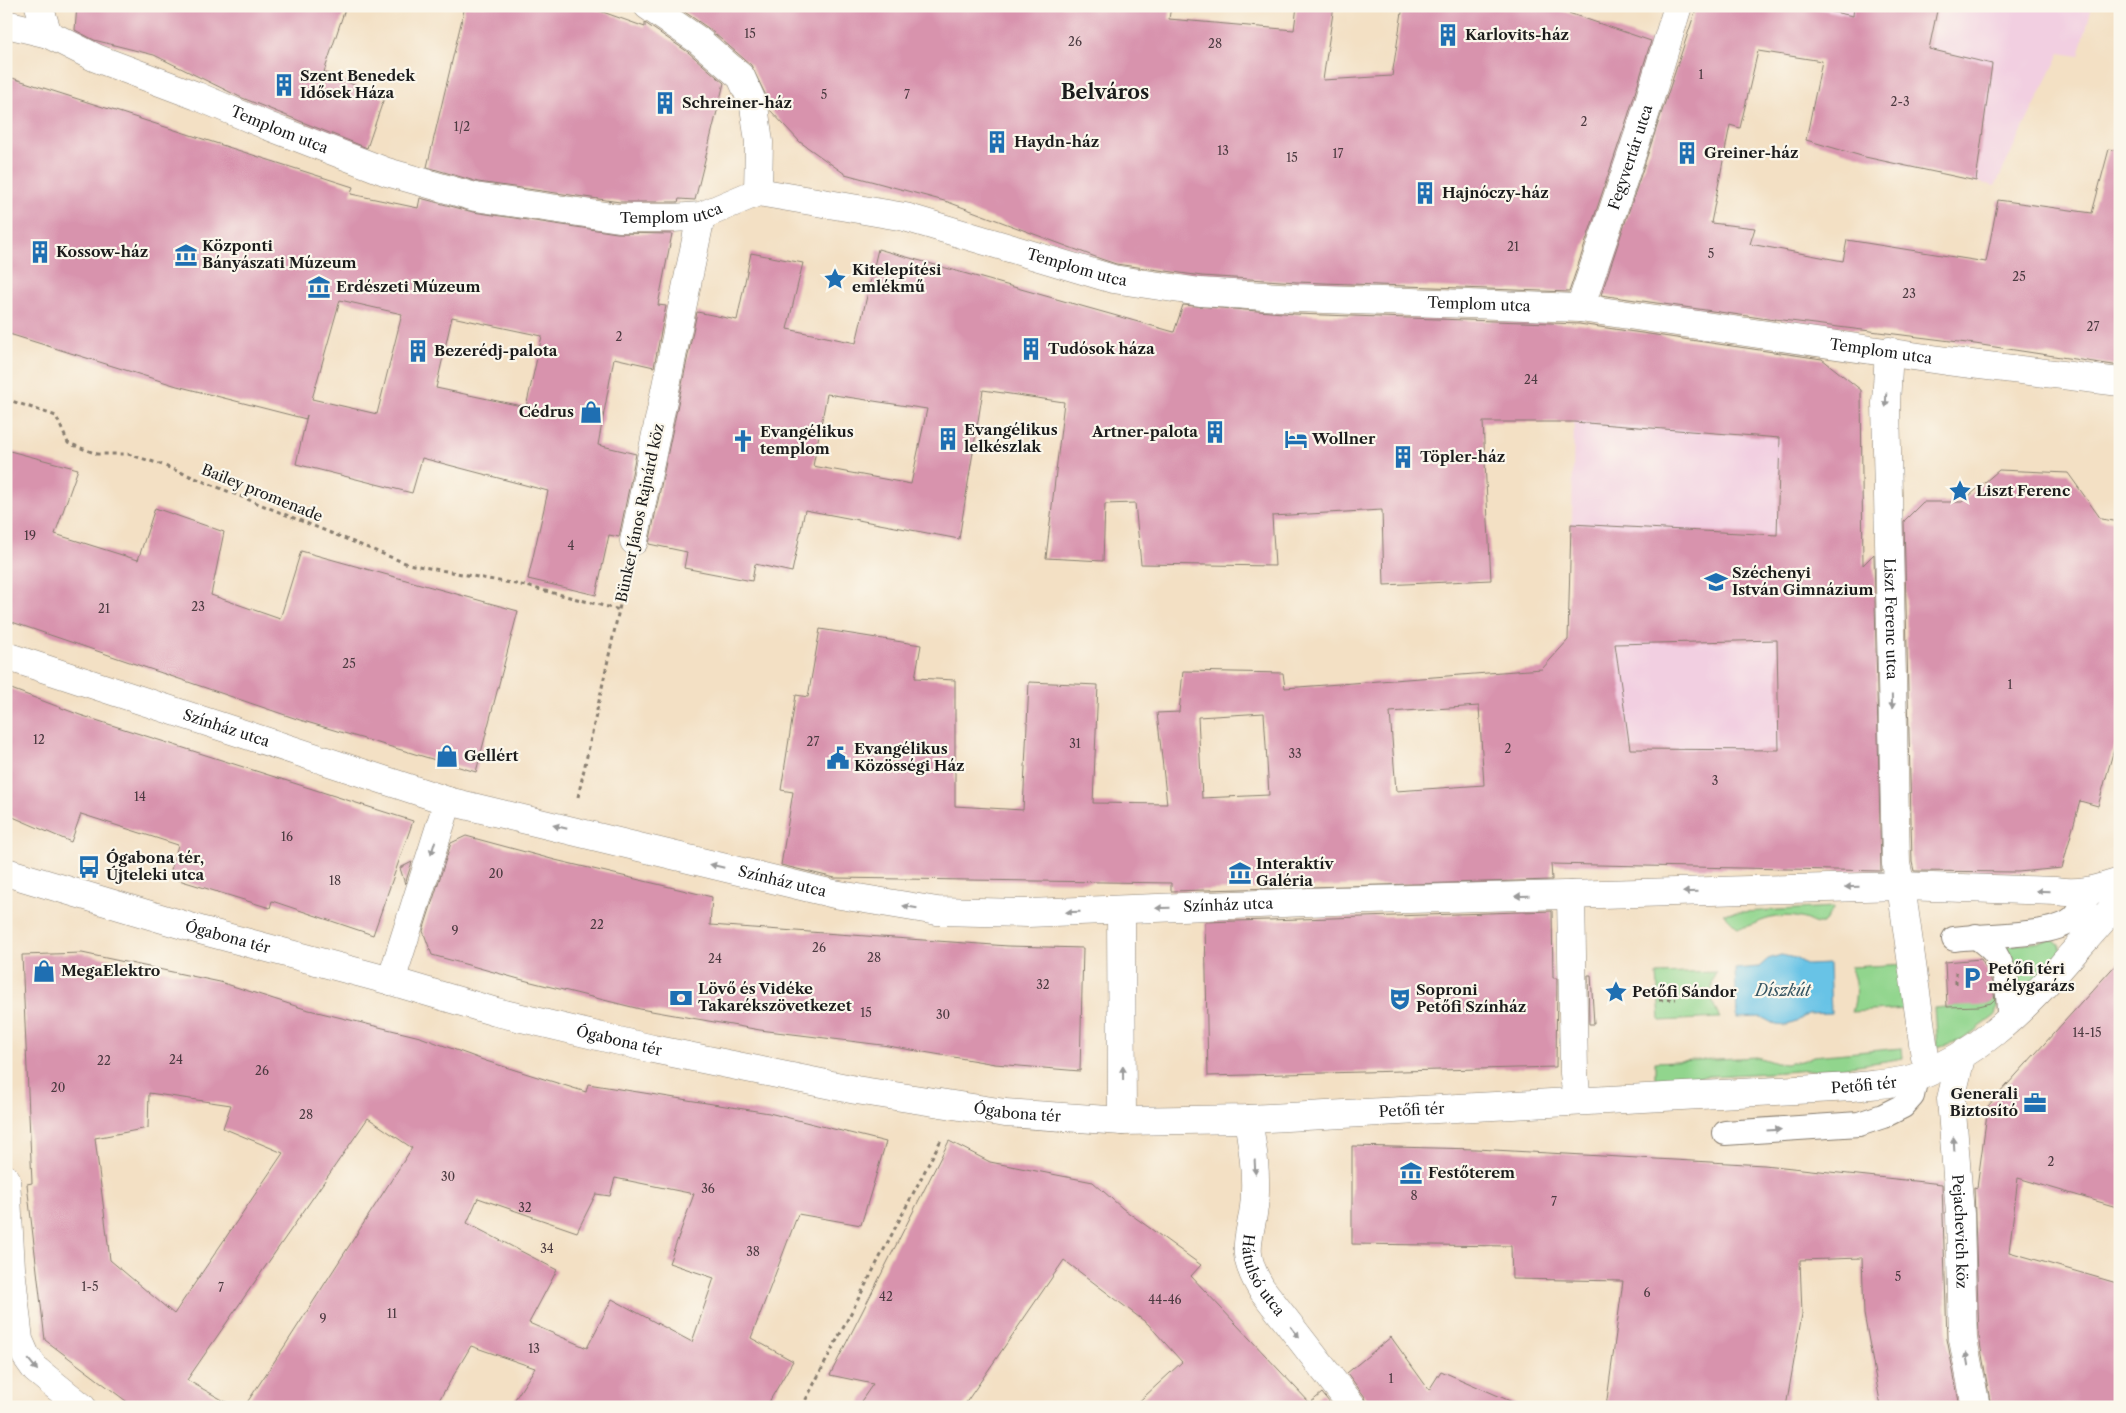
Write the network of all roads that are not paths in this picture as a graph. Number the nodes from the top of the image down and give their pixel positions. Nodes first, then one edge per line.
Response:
1 (39, 6) edge
2 (648, 6) edge
3 (1678, 6) edge
4 (6, 24) edge
5 (58, 40) junction
6 (758, 192) junction
7 (701, 216) junction
8 (1580, 308) junction
9 (1889, 351) junction
10 (2120, 382) edge
11 (634, 541) road end
12 (6, 656) edge
13 (448, 801) junction
14 (6, 872) edge
15 (2120, 882) edge
16 (1901, 886) junction
17 (2091, 891) junction
18 (1571, 895) junction
19 (2120, 899) edge
20 (2120, 909) edge
21 (1121, 910) junction
22 (2095, 931) junction
23 (391, 981) junction
24 (2009, 1021) junction
25 (1961, 1057) junction
26 (1920, 1067) junction
27 (1577, 1101) junction
28 (1248, 1119) junction
29 (1122, 1121) junction
30 (1725, 1133) dead end
31 (6, 1178) edge
32 (82, 1407) edge
33 (1353, 1407) edge
34 (1976, 1407) edge

1 - 5 street
2 - 6 street
3 - 8 street, Fegyvertár utca
4 - 5 street, Templom utca
5 - 7 street, Templom utca
6 - 7 street, Templom utca
6 - 8 street, Templom utca
7 - 11 street, Bünker János Rajnárd köz
8 - 9 street, Templom utca
9 - 10 street, Templom utca
9 -> 16 street, Liszt Ferenc utca
12 - 13 street, Színház utca
21 -> 13 street, Színház utca
13 -> 23 street
14 - 23 street, Ógabona tér
15 - 17 street
17 -> 16 street
16 -> 18 street
16 - 26 street
17 - 24 lane
18 -> 21 street, Színház utca
18 - 27 street
19 - 22 street, Petőfi tér
20 - 22 street, Petőfi tér
29 -> 21 street
22 - 24 street, Petőfi tér
23 - 29 street, Ógabona tér
24 - 25 street, Petőfi tér
25 - 26 street, Petőfi tér
34 -> 25 street, Pejachevich köz
26 - 27 street, Petőfi tér
30 -> 26 lane
27 - 28 street, Petőfi tér
28 - 29 street, Ógabona tér
28 -> 33 street, Hátulsó utca
31 -> 32 street

